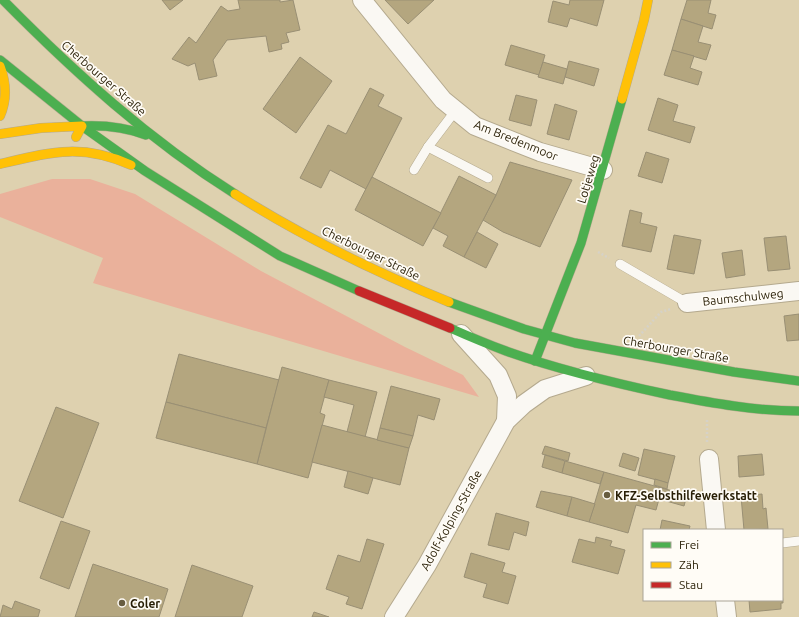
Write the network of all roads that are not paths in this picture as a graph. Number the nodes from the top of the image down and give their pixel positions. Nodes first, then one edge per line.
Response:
1 (3, 0) edge
2 (362, 0) edge
3 (648, 0) edge
4 (0, 60) edge
5 (0, 66) edge
6 (91, 85) junction
7 (92, 98) dead end
8 (456, 110) junction
9 (0, 116) edge
10 (84, 123) junction
11 (0, 134) edge
12 (160, 142) junction
13 (428, 147) junction
14 (59, 151) junction
15 (0, 164) edge
16 (414, 170) dead end
17 (603, 170) junction
18 (145, 171) junction
19 (488, 178) dead end
20 (620, 264) road end
21 (799, 291) edge
22 (687, 303) joint
23 (461, 334) junction
24 (546, 335) junction
25 (535, 361) junction
26 (586, 376) junction
27 (799, 381) edge
28 (799, 411) edge
29 (506, 421) junction
30 (709, 459) road end
31 (716, 529) edge
32 (799, 541) edge
33 (783, 542) edge
34 (725, 601) edge
35 (394, 617) edge
36 (727, 617) edge

1 - 6 main road, Cherbourger Straße
2 - 8 street, Am Bredenmoor
3 - 17 main road, Lotjeweg
4 - 10 main road
5 - 9 main road
6 - 7 main road
6 - 12 main road, Cherbourger Straße
8 - 13 lane
8 - 17 street, Am Bredenmoor
10 - 11 main road
10 - 12 main road
10 - 14 main road
10 - 18 main road
12 - 24 main road, Cherbourger Straße
13 - 16 lane
13 - 19 lane
14 - 15 main road
14 - 18 main road
17 - 24 main road, Lotjeweg
18 - 23 main road
20 - 22 lane
21 - 22 street, Baumschulweg
23 - 25 main road
23 - 29 street, Adolf-Kolping-Straße
24 - 25 main road, Lotjeweg
24 - 27 main road, Cherbourger Straße
25 - 26 main road
26 - 28 main road
26 - 29 street, Adolf-Kolping-Straße
29 - 35 street, Adolf-Kolping-Straße
30 - 31 street
32 - 33 lane
34 - 36 street

